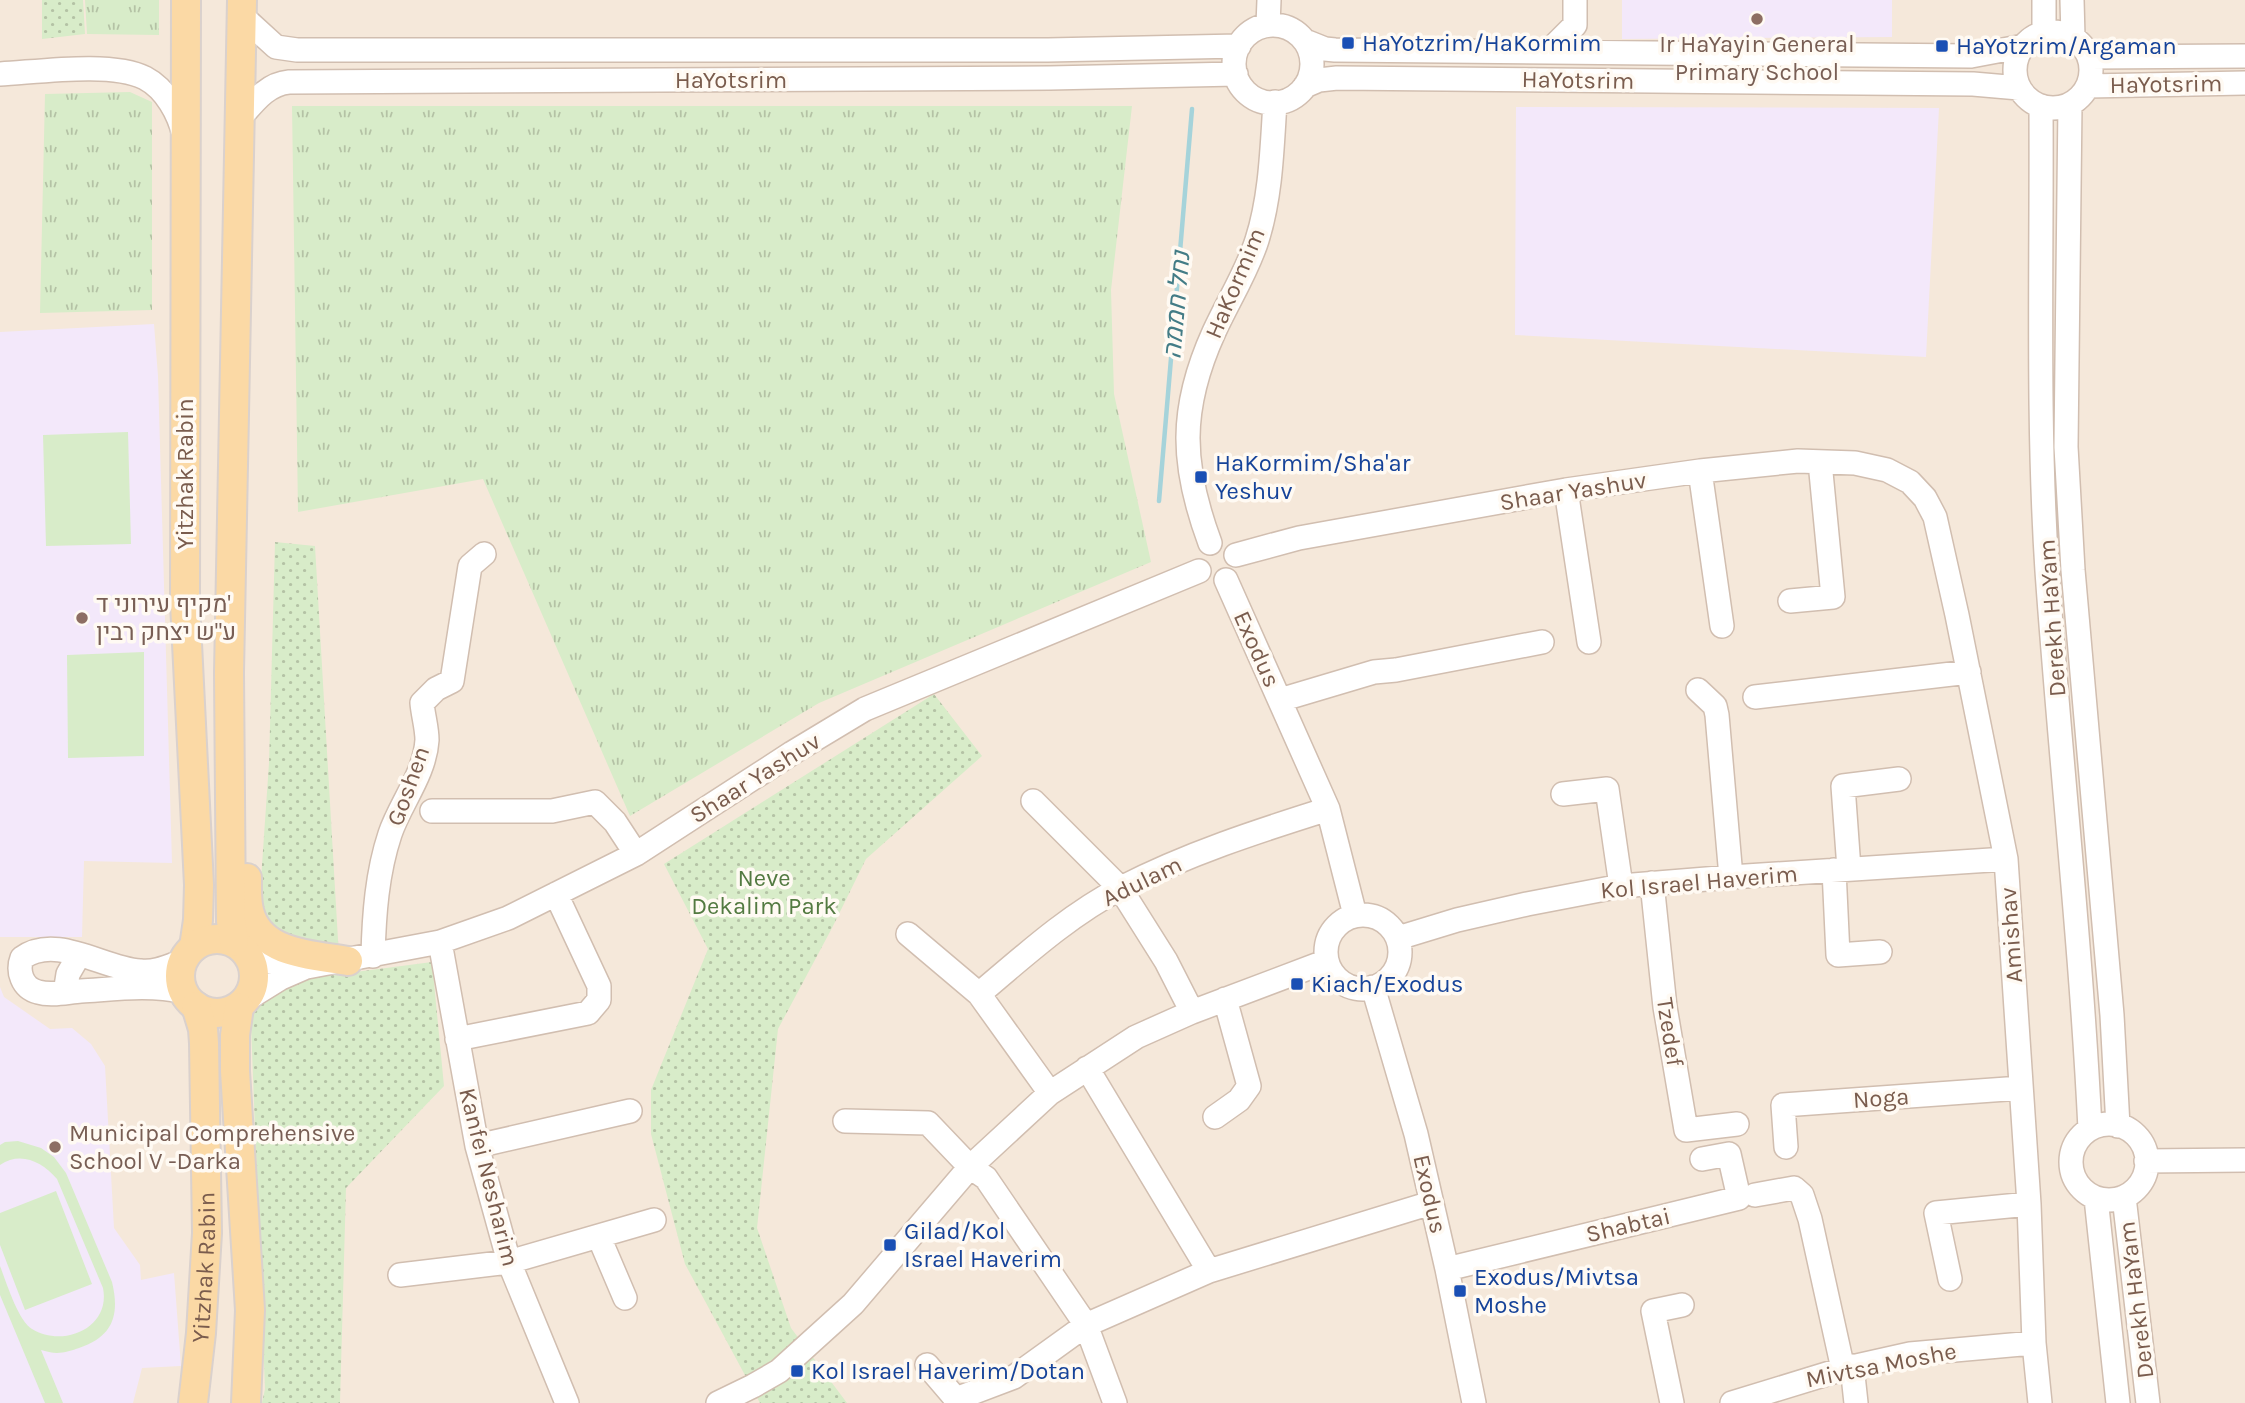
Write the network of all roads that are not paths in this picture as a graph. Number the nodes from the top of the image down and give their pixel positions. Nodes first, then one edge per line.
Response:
1 (186, 0) edge
2 (1269, 0) edge
3 (1575, 0) edge
4 (2044, 0) edge
5 (2072, 0) edge
6 (242, 8) edge
7 (1268, 25) junction
8 (1575, 25) junction
9 (2044, 33) junction
10 (2073, 37) junction
11 (1304, 41) junction
12 (1239, 46) junction
13 (2024, 46) junction
14 (1548, 52) junction
15 (1600, 53) junction
16 (2245, 56) edge
17 (2089, 57) junction
18 (0, 74) edge
19 (1236, 74) junction
20 (2245, 83) edge
21 (1305, 86) junction
22 (2088, 86) junction
23 (2019, 88) junction
24 (1275, 102) junction
25 (2070, 104) junction
26 (2041, 106) junction
27 (240, 118) junction
28 (186, 147) junction
29 (1820, 462) junction
30 (1700, 471) junction
31 (1910, 482) joint
32 (1566, 490) junction
33 (1210, 543) junction
34 (484, 554) dead end
35 (1236, 555) junction
36 (1199, 570) junction
37 (1226, 580) junction
38 (1790, 601) dead end
39 (1722, 626) dead end
40 (1542, 642) dead end
41 (1589, 642) dead end
42 (1969, 671) junction
43 (1698, 690) dead end
44 (1755, 697) dead end
45 (1280, 700) junction
46 (230, 769) junction
47 (1899, 779) dead end
48 (1563, 794) dead end
49 (1033, 801) dead end
50 (1328, 809) junction
51 (432, 811) dead end
52 (636, 854) junction
53 (2006, 859) junction
54 (1842, 869) junction
55 (1731, 877) junction
56 (1652, 883) junction
57 (1621, 886) junction
58 (1120, 888) junction
59 (555, 894) junction
60 (1355, 915) junction
61 (908, 934) dead end
62 (1398, 938) junction
63 (440, 942) junction
64 (240, 947) junction
65 (1880, 952) dead end
66 (189, 954) junction
67 (79, 955) junction
68 (361, 958) junction
69 (1327, 961) junction
70 (307, 967) junction
71 (1373, 987) junction
72 (65, 993) junction
73 (979, 994) junction
74 (190, 999) junction
75 (1225, 999) junction
76 (243, 1003) junction
77 (1192, 1012) junction
78 (457, 1040) junction
79 (1087, 1068) junction
80 (2021, 1088) junction
81 (1050, 1093) junction
82 (630, 1111) dead end
83 (1215, 1117) dead end
84 (845, 1121) dead end
85 (1737, 1124) dead end
86 (2118, 1126) junction
87 (2090, 1129) junction
88 (477, 1146) junction
89 (1786, 1147) dead end
90 (1702, 1159) dead end
91 (2245, 1160) edge
92 (2146, 1161) junction
93 (970, 1167) junction
94 (1755, 1195) dead end
95 (2124, 1197) junction
96 (2096, 1198) junction
97 (1431, 1203) junction
98 (2029, 1205) junction
99 (654, 1220) dead end
100 (599, 1237) junction
101 (509, 1262) junction
102 (1447, 1269) junction
103 (1209, 1271) junction
104 (400, 1275) dead end
105 (1950, 1279) dead end
106 (625, 1298) dead end
107 (1682, 1305) dead end
108 (1086, 1325) junction
109 (2034, 1343) junction
110 (927, 1364) dead end
111 (1847, 1368) junction
112 (193, 1403) edge
113 (246, 1403) edge
114 (567, 1403) edge
115 (719, 1403) edge
116 (1115, 1403) edge
117 (1474, 1403) edge
118 (1672, 1403) edge
119 (1732, 1403) edge
120 (1856, 1403) edge
121 (2040, 1403) edge
122 (2118, 1403) edge
123 (2148, 1403) edge

1 - 28 main road, Yitzhak Rabin
2 - 7 street
3 - 8 street
4 - 9 street
5 - 10 street
6 - 12 street, HaYotsrim
6 - 27 main road, Yitzhak Rabin
7 - 11 street
7 - 12 street
8 - 14 street
8 - 15 street
9 - 10 street
9 - 13 street
10 - 17 street
11 - 14 street, HaYotsrim
11 - 21 street
12 - 19 street
13 - 15 street, HaYotsrim
13 - 23 street
14 - 15 street, HaYotsrim
16 - 17 street, HaYotsrim
17 - 22 street
18 - 28 street
19 - 24 street
19 - 27 street, HaYotsrim
20 - 22 street, HaYotsrim
21 - 23 street, HaYotsrim
21 - 24 street
22 - 25 street
23 - 26 street
24 - 33 street, HaKormim
25 - 26 street
25 - 86 street, Derekh HaYam
26 - 87 street, Derekh HaYam
27 - 46 main road, Yitzhak Rabin
28 - 66 main road, Yitzhak Rabin
29 - 30 street, Shaar Yashuv
29 - 31 street, Shaar Yashuv
29 - 38 street
30 - 32 street, Shaar Yashuv
30 - 39 street
31 - 42 street, Amishav
32 - 35 street, Shaar Yashuv
32 - 41 street
33 - 35 street
33 - 36 street
34 - 68 street, Goshen
35 - 37 street
36 - 37 street
36 - 52 street, Shaar Yashuv
37 - 45 street, Exodus
40 - 45 street
42 - 44 street
42 - 53 street, Amishav
43 - 55 street
45 - 50 street, Exodus
46 - 64 main road, Yitzhak Rabin
46 - 68 main road
47 - 54 street
48 - 57 street
49 - 58 street
50 - 58 street, Adulam
50 - 60 street, Exodus
51 - 52 street, Goshen
52 - 59 street, Shaar Yashuv
53 - 54 street, Kol Israel Haverim
53 - 80 street, Amishav
54 - 55 street, Kol Israel Haverim
54 - 65 street
55 - 56 street, Kol Israel Haverim
56 - 57 street, Kol Israel Haverim
56 - 85 street, Tzedef
57 - 62 street, Kol Israel Haverim
58 - 73 street, Adulam
58 - 77 street
59 - 63 street, Shaar Yashuv
59 - 78 street
60 - 62 street
60 - 69 street
61 - 73 street
62 - 71 street
63 - 68 street, Shaar Yashuv
63 - 78 street, Kanfei Nesharim
64 - 66 main road
64 - 70 street, Shaar Yashuv
64 - 76 main road
66 - 67 street
66 - 74 main road
67 - 72 street
67 - 72 street
68 - 70 street, Shaar Yashuv
69 - 71 street
69 - 75 street
70 - 76 street, Shaar Yashuv
71 - 97 street, Exodus
72 - 74 street
73 - 81 street
74 - 76 main road
74 - 112 main road, Yitzhak Rabin
75 - 77 street
75 - 83 street
76 - 113 main road, Yitzhak Rabin
77 - 79 street
78 - 88 street, Kanfei Nesharim
79 - 81 street
79 - 103 street
80 - 89 street, Noga
80 - 98 street, Amishav
81 - 93 street
82 - 88 street
84 - 93 street
86 - 87 street
86 - 92 street
87 - 96 street
88 - 101 street, Kanfei Nesharim
90 - 102 street, Shabtai
91 - 92 street
92 - 95 street
93 - 108 street
93 - 115 street
94 - 111 street
95 - 96 street
95 - 123 street, Derekh HaYam
96 - 122 street, Derekh HaYam
97 - 102 street, Exodus
97 - 103 street
98 - 105 street
98 - 109 street, Amishav
99 - 100 street
100 - 101 street
100 - 106 street
101 - 104 street
101 - 114 street, Kanfei Nesharim
102 - 117 street, Exodus
103 - 108 street
107 - 118 street
108 - 110 street
108 - 116 street
109 - 111 street, Mivtsa Moshe
109 - 121 street, Amishav
111 - 119 street, Mivtsa Moshe
111 - 120 street

